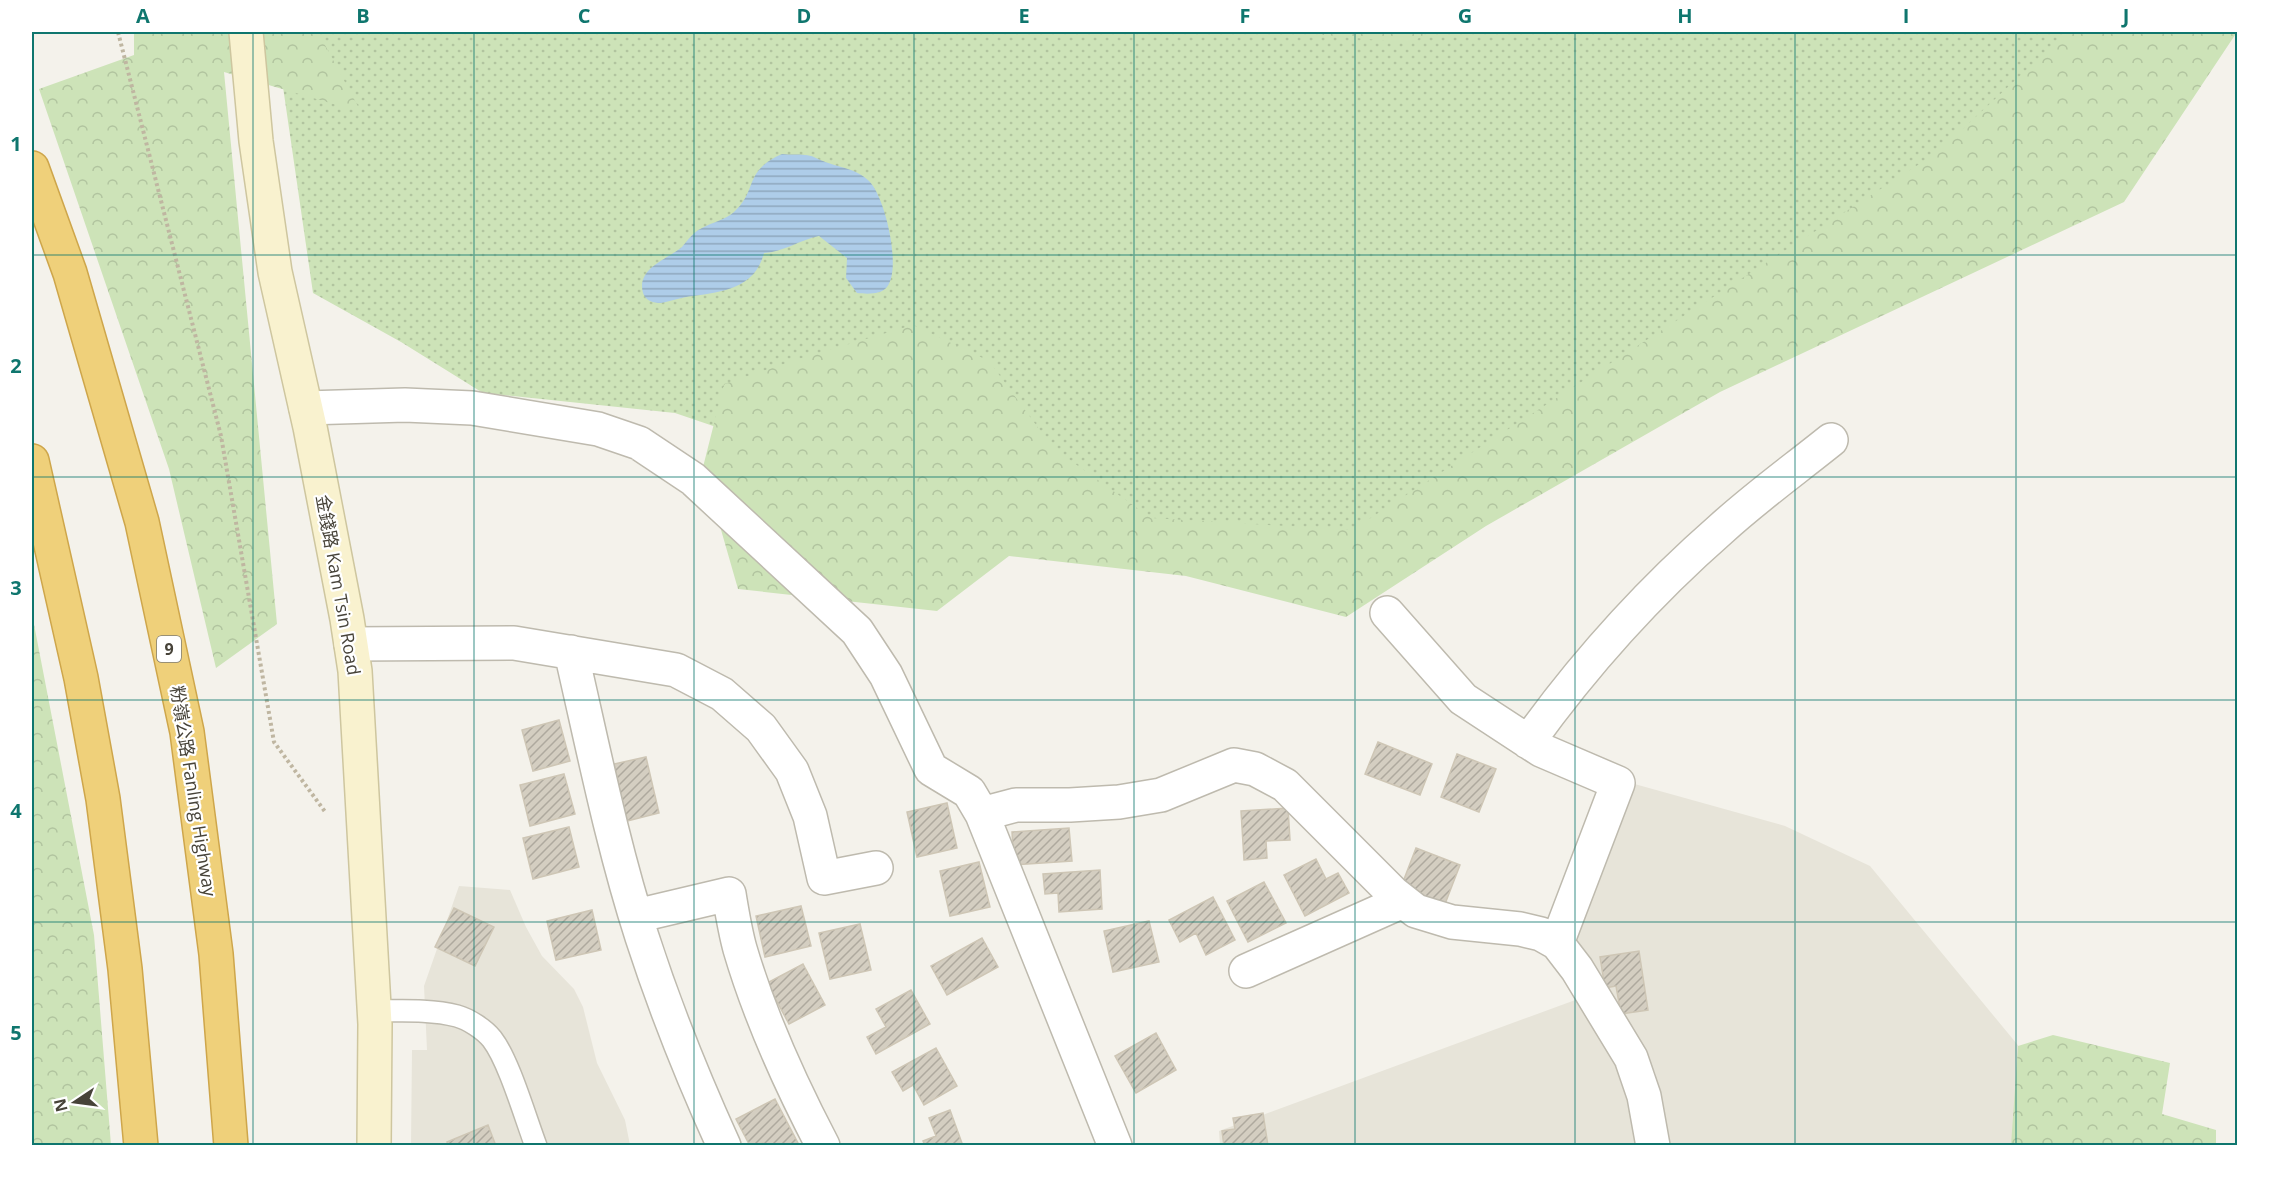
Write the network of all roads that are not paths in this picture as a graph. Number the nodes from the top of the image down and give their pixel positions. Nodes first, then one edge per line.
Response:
1 (246, 32) edge
2 (32, 168) edge
3 (306, 408) junction
4 (1831, 440) dead end
5 (32, 461) edge
6 (1387, 613) dead end
7 (351, 644) junction
8 (571, 652) junction
9 (1528, 742) junction
10 (982, 814) junction
11 (876, 868) dead end
12 (1403, 901) junction
13 (636, 916) junction
14 (1557, 943) junction
15 (1246, 971) dead end
16 (374, 1011) junction
17 (141, 1146) edge
18 (231, 1146) edge
19 (374, 1146) edge
20 (536, 1146) edge
21 (724, 1146) edge
22 (823, 1146) edge
23 (1115, 1146) edge
24 (1653, 1146) edge

1 - 3 street, 金錢路 Kam Tsin Road
2 - 18 highway, 粉嶺公路 Fanling Highway / 9
3 - 7 street, 金錢路 Kam Tsin Road
3 - 10 street
4 - 9 street
5 - 17 highway
6 - 9 street
7 - 8 street
7 - 16 street, 金錢路 Kam Tsin Road
8 - 11 street
8 - 13 street
9 - 14 street
10 - 12 street
10 - 23 street
12 - 14 street
12 - 15 street
13 - 21 street
13 - 22 street
14 - 24 street
16 - 19 street, 金錢路 Kam Tsin Road
16 - 20 lane

